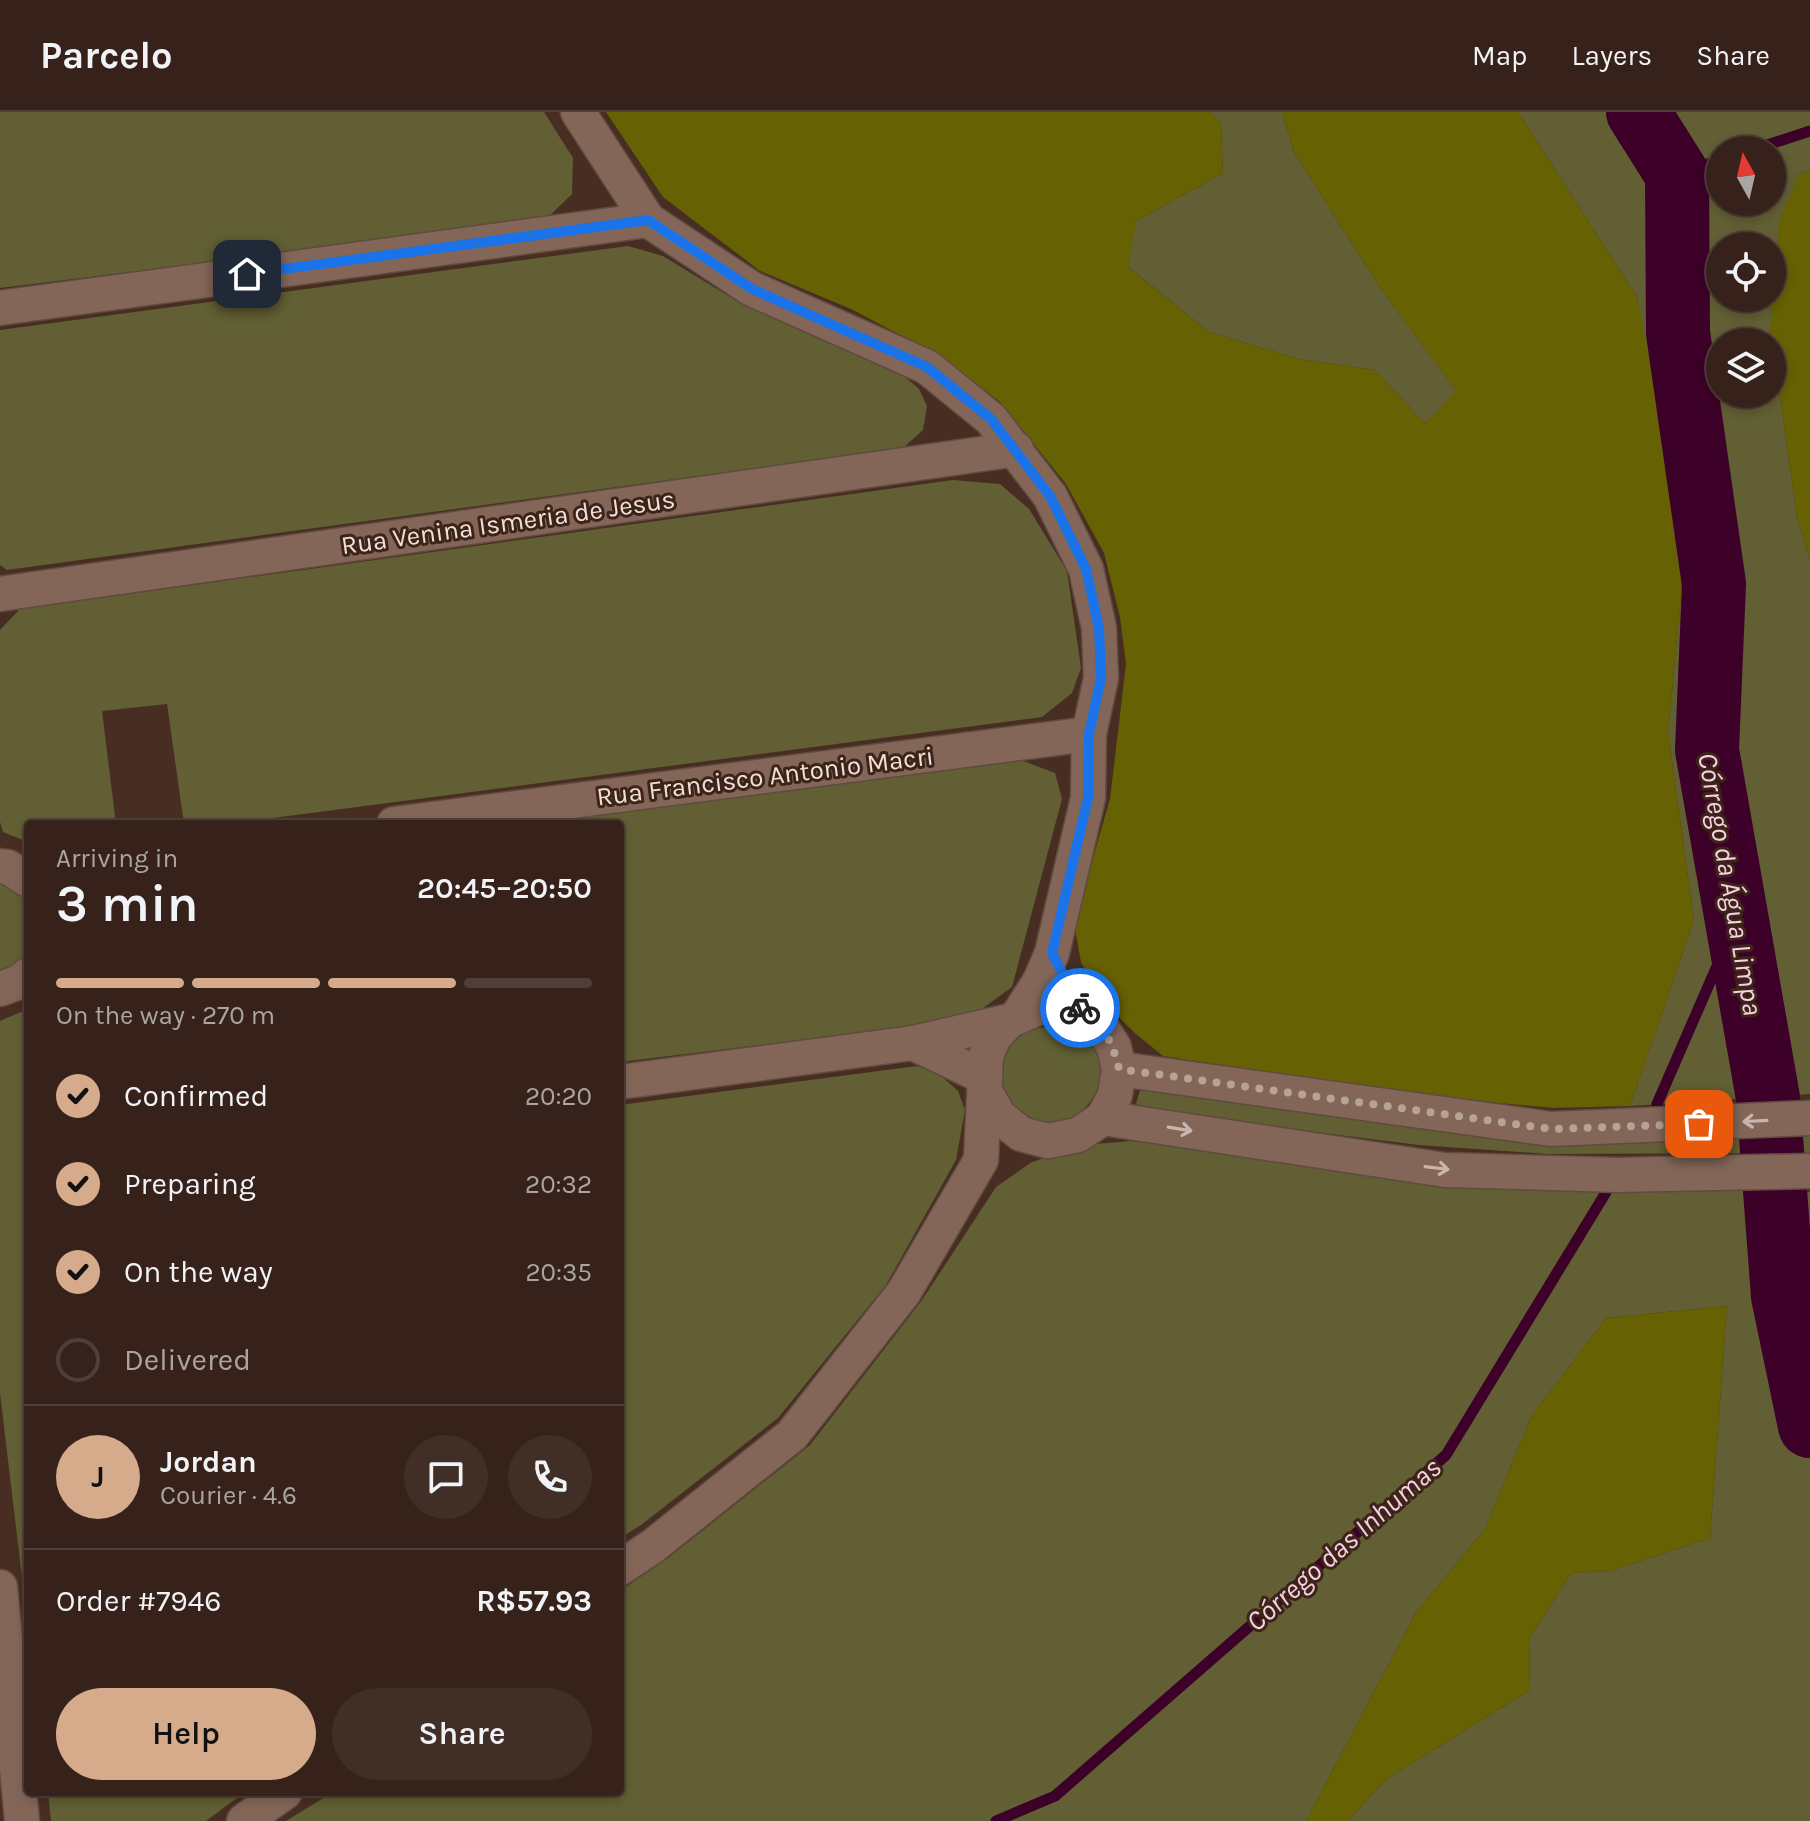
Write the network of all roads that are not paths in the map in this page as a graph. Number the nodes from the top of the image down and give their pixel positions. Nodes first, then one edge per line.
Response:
1 (578, 112) edge
2 (648, 220) junction
3 (0, 308) edge
4 (1016, 449) junction
5 (0, 594) edge
6 (1089, 734) junction
7 (425, 820) edge
8 (1052, 953) junction
9 (24, 978) edge
10 (0, 989) edge
11 (1082, 1014) junction
12 (1014, 1018) junction
13 (913, 1043) junction
14 (1119, 1069) junction
15 (624, 1081) edge
16 (984, 1084) junction
17 (1103, 1118) junction
18 (1810, 1118) edge
19 (1048, 1141) junction
20 (981, 1160) junction
21 (1810, 1171) edge
22 (624, 1565) edge
23 (0, 1587) edge
24 (279, 1796) edge
25 (22, 1821) edge
26 (244, 1821) edge

1 - 2 street
2 - 3 street
2 - 4 street
4 - 5 street, Rua Venina Ismeria de Jesus
4 - 6 street
6 - 7 street, Rua Francisco Antonio Macri
6 - 8 street
8 - 11 street
8 - 12 street
9 - 10 street
11 - 12 street
11 - 14 street
12 - 13 street
12 - 16 street
13 - 15 street
13 - 16 street
14 - 17 street
18 -> 14 street
16 - 19 street
16 - 20 street
17 - 19 street
17 -> 21 street
19 - 20 street
20 - 22 street
23 - 25 street
24 - 26 street

